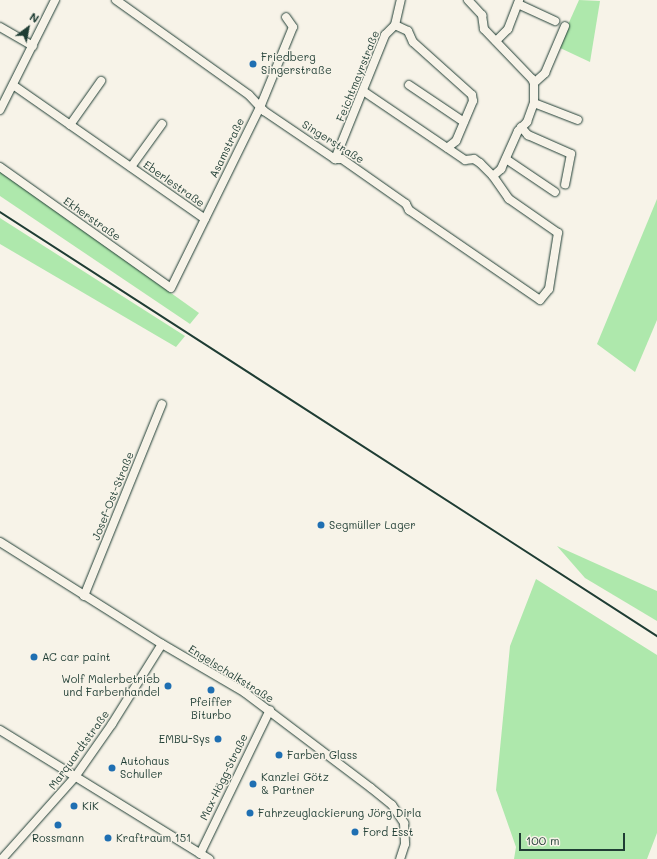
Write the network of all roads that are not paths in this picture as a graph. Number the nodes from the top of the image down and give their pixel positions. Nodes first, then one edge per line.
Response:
1 (55, 0) edge
2 (116, 0) edge
3 (401, 0) edge
4 (468, 0) edge
5 (518, 2) edge
6 (286, 17) dead end
7 (555, 21) dead end
8 (395, 25) junction
9 (565, 26) dead end
10 (0, 27) edge
11 (496, 42) junction
12 (33, 46) junction
13 (100, 80) dead end
14 (534, 83) junction
15 (13, 85) junction
16 (409, 85) dead end
17 (363, 91) junction
18 (534, 103) junction
19 (261, 105) junction
20 (0, 110) edge
21 (578, 120) dead end
22 (464, 122) junction
23 (162, 124) dead end
24 (70, 125) junction
25 (521, 127) junction
26 (447, 148) junction
27 (336, 159) junction
28 (506, 159) junction
29 (0, 167) edge
30 (131, 167) junction
31 (493, 176) junction
32 (565, 184) dead end
33 (555, 192) dead end
34 (205, 219) junction
35 (170, 288) joint
36 (162, 404) dead end
37 (0, 542) edge
38 (84, 596) junction
39 (162, 644) junction
40 (270, 710) junction
41 (0, 730) edge
42 (75, 777) junction
43 (200, 854) junction
44 (2, 859) edge
45 (209, 859) edge
46 (400, 859) edge

1 - 12 street
2 - 19 street, Singerstraße
3 - 8 street, Feichtmayrstraße
4 - 11 street
5 - 7 street
5 - 11 street
6 - 19 street, Asamstraße
8 - 17 street, Feichtmayrstraße
8 - 22 street, Feichtmayrstraße
9 - 14 street
10 - 12 street
11 - 14 street
12 - 15 street
13 - 24 street
14 - 18 street
15 - 20 street
15 - 24 street, Eberlestraße
16 - 22 street
17 - 26 street
17 - 27 street, Feichtmayrstraße
18 - 21 street
18 - 25 street
19 - 27 street, Singerstraße
19 - 34 street, Asamstraße
22 - 26 street, Feichtmayrstraße
23 - 30 street, Eberlestraße
24 - 30 street, Eberlestraße
25 - 28 street
25 - 32 street
26 - 31 street
27 - 31 street, Singerstraße
28 - 31 street
28 - 33 street
29 - 35 street, Ekherstraße
30 - 34 street, Eberlestraße
34 - 35 street, Asamstraße
36 - 38 street, Josef-Ost-Straße
37 - 38 street, Engelschalkstraße
38 - 39 street, Engelschalkstraße
39 - 40 street, Engelschalkstraße
39 - 42 street, Marquardtstraße
40 - 43 street, Max-Högg-Straße
40 - 46 street, Engelschalkstraße
41 - 42 street
42 - 43 street
42 - 44 street, Marquardtstraße
43 - 45 street

